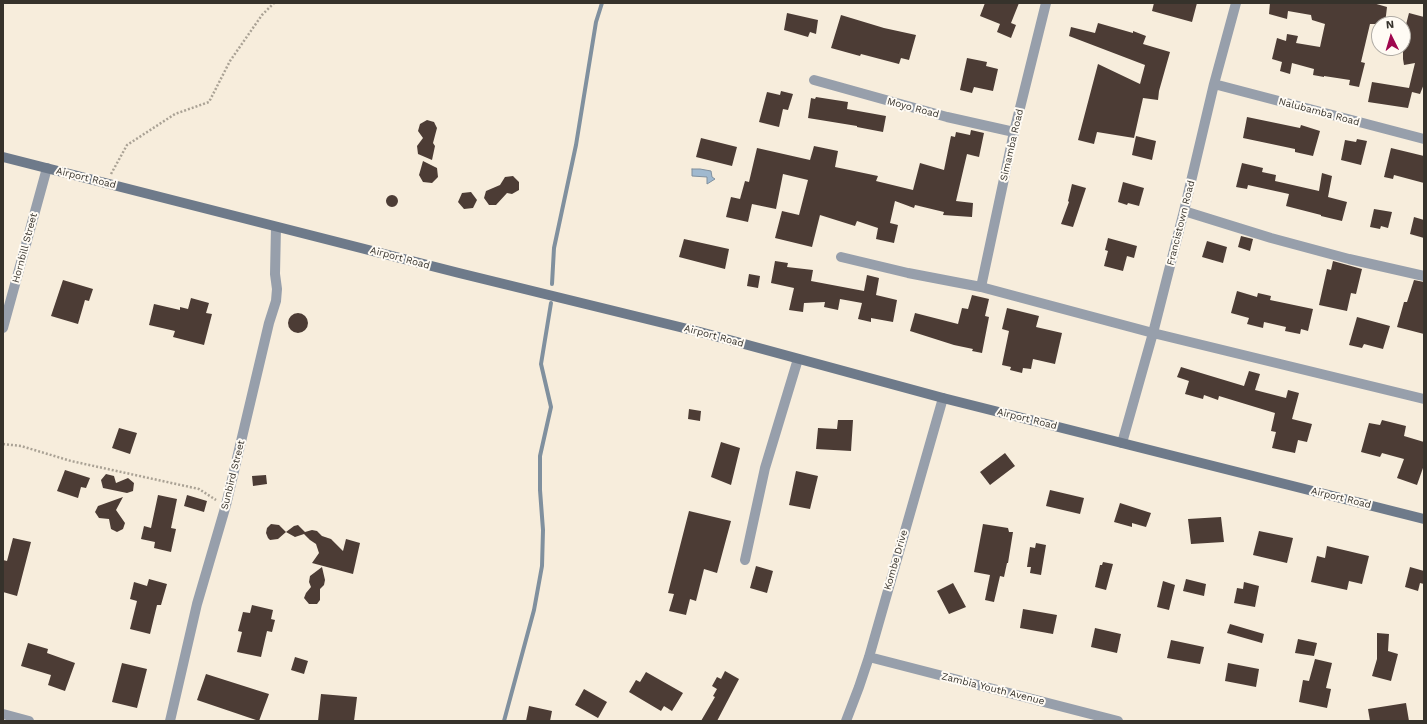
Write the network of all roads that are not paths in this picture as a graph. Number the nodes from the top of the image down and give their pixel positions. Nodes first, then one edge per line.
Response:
1 (1046, 3) edge
2 (1236, 3) edge
3 (814, 80) dead end
4 (1214, 84) junction
5 (1014, 132) junction
6 (1424, 137) edge
7 (3, 157) edge
8 (47, 168) junction
9 (1184, 211) junction
10 (276, 226) junction
11 (840, 257) dead end
12 (1424, 276) edge
13 (981, 287) junction
14 (3, 328) edge
15 (1153, 333) junction
16 (798, 359) junction
17 (943, 398) junction
18 (1424, 399) edge
19 (1122, 443) junction
20 (1424, 519) edge
21 (745, 560) dead end
22 (868, 657) junction
23 (3, 714) edge
24 (29, 721) edge
25 (170, 721) edge
26 (846, 721) edge
27 (1118, 721) edge

1 - 5 street, Simamba Road
2 - 4 street, Francistown Road
3 - 5 street, Moyo Road
4 - 6 street, Nalubamba Road
4 - 9 street, Francistown Road
5 - 13 street, Simamba Road
7 - 8 street, Airport Road
8 - 10 street, Airport Road
8 - 14 street, Hornbill Street
9 - 12 street
9 - 15 street, Francistown Road
10 - 16 street, Airport Road
10 - 25 street, Sunbird Street
11 - 13 street
13 - 15 street
15 - 18 street
15 - 19 street, Francistown Road
16 - 17 street, Airport Road
16 - 21 street
17 - 19 street, Airport Road
17 - 22 street, Kombe Drive
19 - 20 street, Airport Road
22 - 26 street, Kombe Drive
22 - 27 street, Zambia Youth Avenue
23 - 24 street

